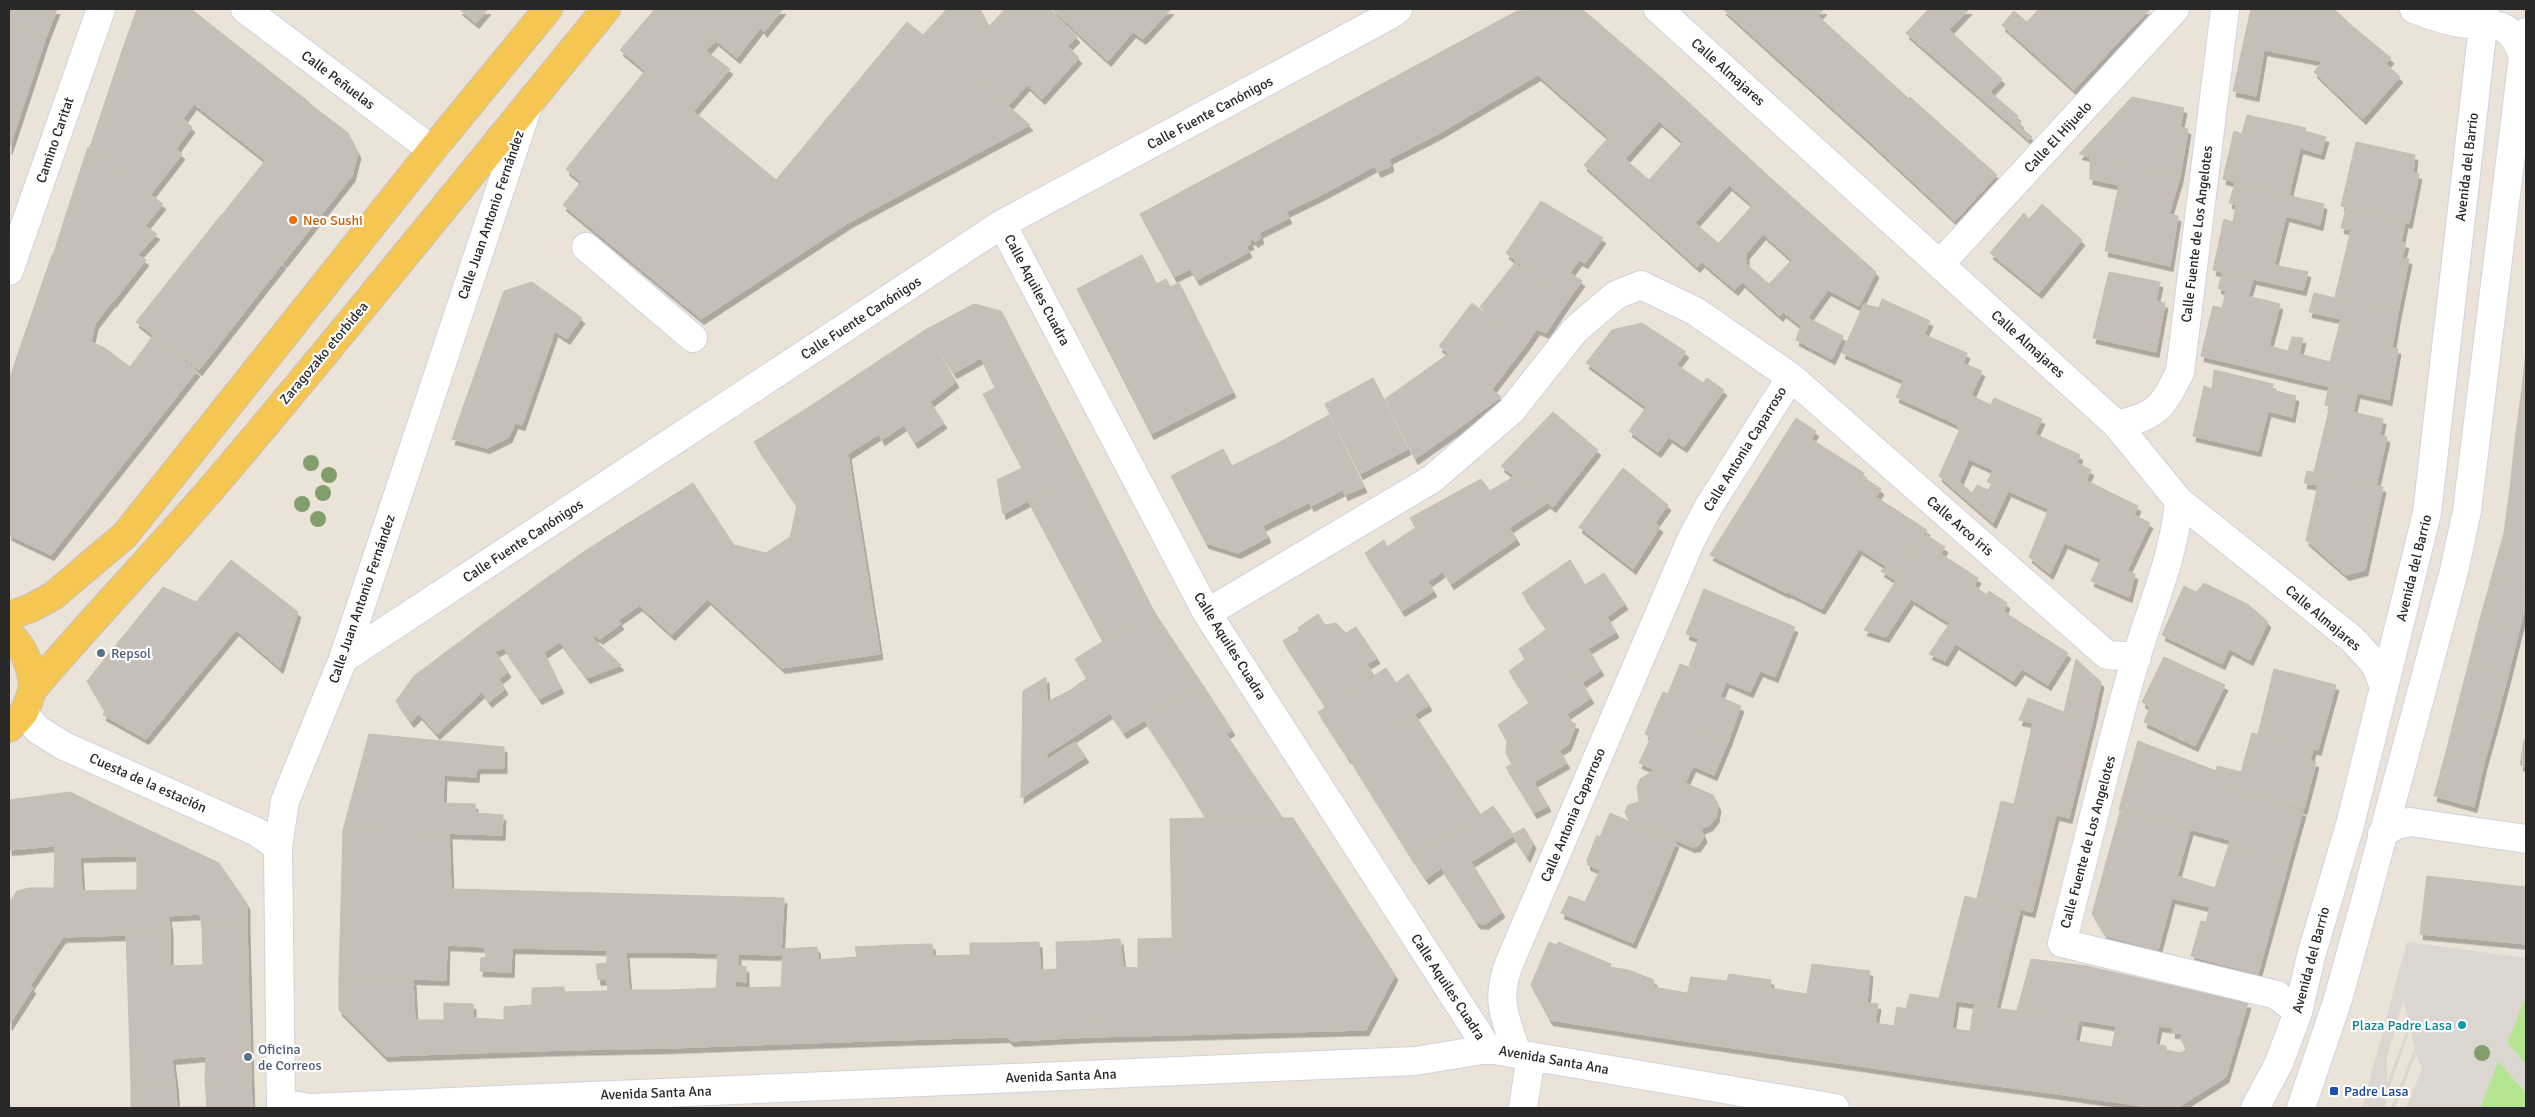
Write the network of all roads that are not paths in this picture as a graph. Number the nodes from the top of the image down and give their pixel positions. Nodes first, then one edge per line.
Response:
1 (101, 9) edge
2 (245, 9) edge
3 (548, 9) edge
4 (606, 9) edge
5 (1398, 9) edge
6 (1658, 9) edge
7 (2176, 9) edge
8 (2225, 9) edge
9 (2414, 9) edge
10 (2484, 16) edge
11 (2479, 58) junction
12 (2523, 60) edge
13 (529, 102) junction
14 (432, 150) junction
15 (1002, 224) junction
16 (586, 247) dead end
17 (1940, 264) junction
18 (9, 271) edge
19 (693, 338) dead end
20 (1791, 378) junction
21 (2117, 425) junction
22 (2179, 501) junction
23 (1207, 613) junction
24 (9, 616) edge
25 (9, 635) edge
26 (2136, 657) junction
27 (343, 659) junction
28 (2384, 687) junction
29 (22, 710) edge
30 (2382, 834) junction
31 (2526, 839) edge
32 (278, 847) junction
33 (2298, 1012) junction
34 (1488, 1049) junction
35 (1524, 1055) junction
36 (281, 1106) edge
37 (1523, 1108) edge
38 (1835, 1108) edge
39 (2255, 1108) edge
40 (2301, 1108) edge

1 - 18 street, Camino Caritat
2 - 14 street, Calle Peñuelas
3 - 14 main road
4 - 13 main road, Zaragozako etorbidea
5 - 15 street, Calle Fuente Canónigos
6 - 17 street, Calle Almajares
7 - 17 street, Calle El Hijuelo
8 - 21 street, Calle Fuente de Los Angelotes
9 - 10 street
10 - 11 street, Avenida del Barrio
10 - 12 street
11 - 12 street
11 - 28 street, Avenida del Barrio
12 - 30 street
13 - 27 street, Calle Juan Antonio Fernández
13 - 29 main road, Zaragozako etorbidea
14 - 24 main road
15 - 23 street, Calle Aquiles Cuadra
15 - 27 street, Calle Fuente Canónigos
16 - 19 street
17 - 21 street, Calle Almajares
20 - 23 street, Calle Antonia Caparroso
20 - 26 street, Calle Arco iris
20 - 35 street, Calle Antonia Caparroso
21 - 22 street, Calle Almajares
22 - 26 street, Calle Fuente de Los Angelotes
22 - 28 street, Calle Almajares
23 - 34 street, Calle Aquiles Cuadra
25 - 29 main road
26 - 33 street, Calle Fuente de Los Angelotes
27 - 32 street, Calle Juan Antonio Fernández
28 - 33 street, Avenida del Barrio
29 - 32 street, Cuesta de la estación
30 - 31 street
30 - 40 street
32 - 36 street, Calle Juan Antonio Fernández
33 - 39 street, Avenida del Barrio
34 - 35 street, Avenida Santa Ana
34 - 36 street, Avenida Santa Ana
35 - 37 street
35 - 38 street, Avenida Santa Ana

